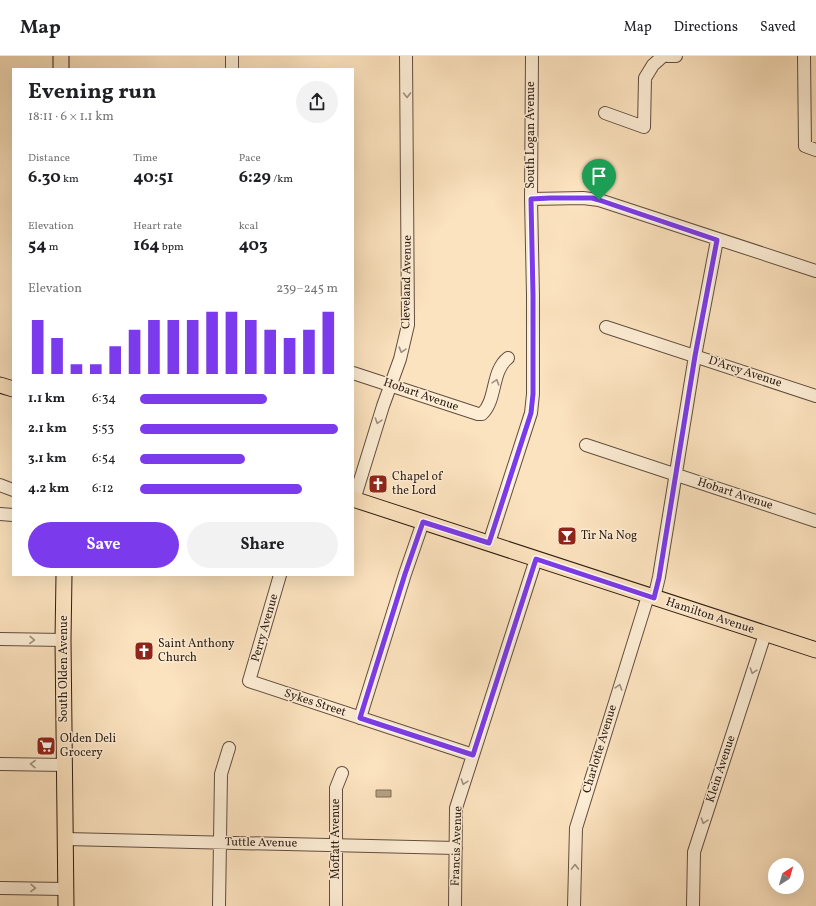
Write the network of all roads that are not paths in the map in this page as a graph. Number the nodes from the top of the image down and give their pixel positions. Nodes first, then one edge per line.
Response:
1 (61, 56) edge
2 (232, 56) edge
3 (406, 56) edge
4 (532, 56) edge
5 (663, 56) edge
6 (668, 56) edge
7 (676, 56) edge
8 (804, 56) edge
9 (61, 68) edge
10 (232, 68) edge
11 (605, 114) dead end
12 (811, 148) edge
13 (531, 199) junction
14 (717, 240) junction
15 (816, 271) edge
16 (606, 327) dead end
17 (695, 356) junction
18 (508, 358) dead end
19 (354, 373) edge
20 (0, 385) edge
21 (391, 385) junction
22 (12, 389) edge
23 (816, 396) edge
24 (586, 445) dead end
25 (676, 474) junction
26 (0, 485) edge
27 (12, 490) edge
28 (354, 500) edge
29 (816, 521) edge
30 (423, 522) junction
31 (489, 543) junction
32 (536, 559) junction
33 (64, 576) edge
34 (280, 576) edge
35 (651, 597) junction
36 (766, 634) junction
37 (0, 639) edge
38 (63, 640) junction
39 (816, 650) edge
40 (249, 681) joint
41 (360, 718) junction
42 (229, 748) dead end
43 (473, 755) junction
44 (0, 764) edge
45 (65, 765) junction
46 (342, 773) dead end
47 (66, 839) junction
48 (220, 842) junction
49 (337, 845) junction
50 (456, 848) junction
51 (0, 888) edge
52 (66, 889) junction
53 (66, 906) edge
54 (218, 906) edge
55 (336, 906) edge
56 (455, 906) edge
57 (574, 906) edge
58 (693, 906) edge

1 - 9 main road
2 - 10 street
3 -> 21 street, Cleveland Avenue
4 - 13 street, South Logan Avenue
5 - 11 street
6 - 7 street
8 - 12 street
13 - 14 street
13 - 31 street, South Logan Avenue
14 - 15 street
14 - 17 street, Charlotte Avenue
16 - 17 street, D'Arcy Avenue
17 - 23 street, D'Arcy Avenue
17 - 25 street, Charlotte Avenue
21 -> 18 street, Hobart Avenue
19 - 21 street, Hobart Avenue
20 - 22 main road
21 -> 28 street, Cleveland Avenue
24 - 25 street, Hobart Avenue
25 - 29 street, Hobart Avenue
25 - 35 street, Charlotte Avenue
26 - 27 street
28 - 30 main road, Hamilton Avenue
30 - 31 main road, Hamilton Avenue
30 - 41 street
31 - 32 main road, Hamilton Avenue
32 - 35 main road, Hamilton Avenue
32 - 43 street, Francis Avenue
33 - 38 main road, South Olden Avenue
34 - 40 street, Perry Avenue
35 - 36 main road, Hamilton Avenue
57 -> 35 street, Charlotte Avenue
36 - 39 main road, Hamilton Avenue
36 -> 58 street, Klein Avenue
37 -> 38 street
38 - 45 main road, South Olden Avenue
40 - 41 street, Sykes Street
41 - 43 street, Sykes Street
42 - 48 street
43 -> 50 street, Francis Avenue
45 -> 44 street
45 - 47 main road, South Olden Avenue
46 - 49 street, Moffatt Avenue
47 - 48 street, Tuttle Avenue
47 - 52 main road, South Olden Avenue
48 - 49 street, Tuttle Avenue
48 - 54 street
49 - 50 street, Tuttle Avenue
49 - 55 street, Moffatt Avenue
50 - 56 street, Francis Avenue
51 -> 52 street
52 - 53 main road, South Olden Avenue

